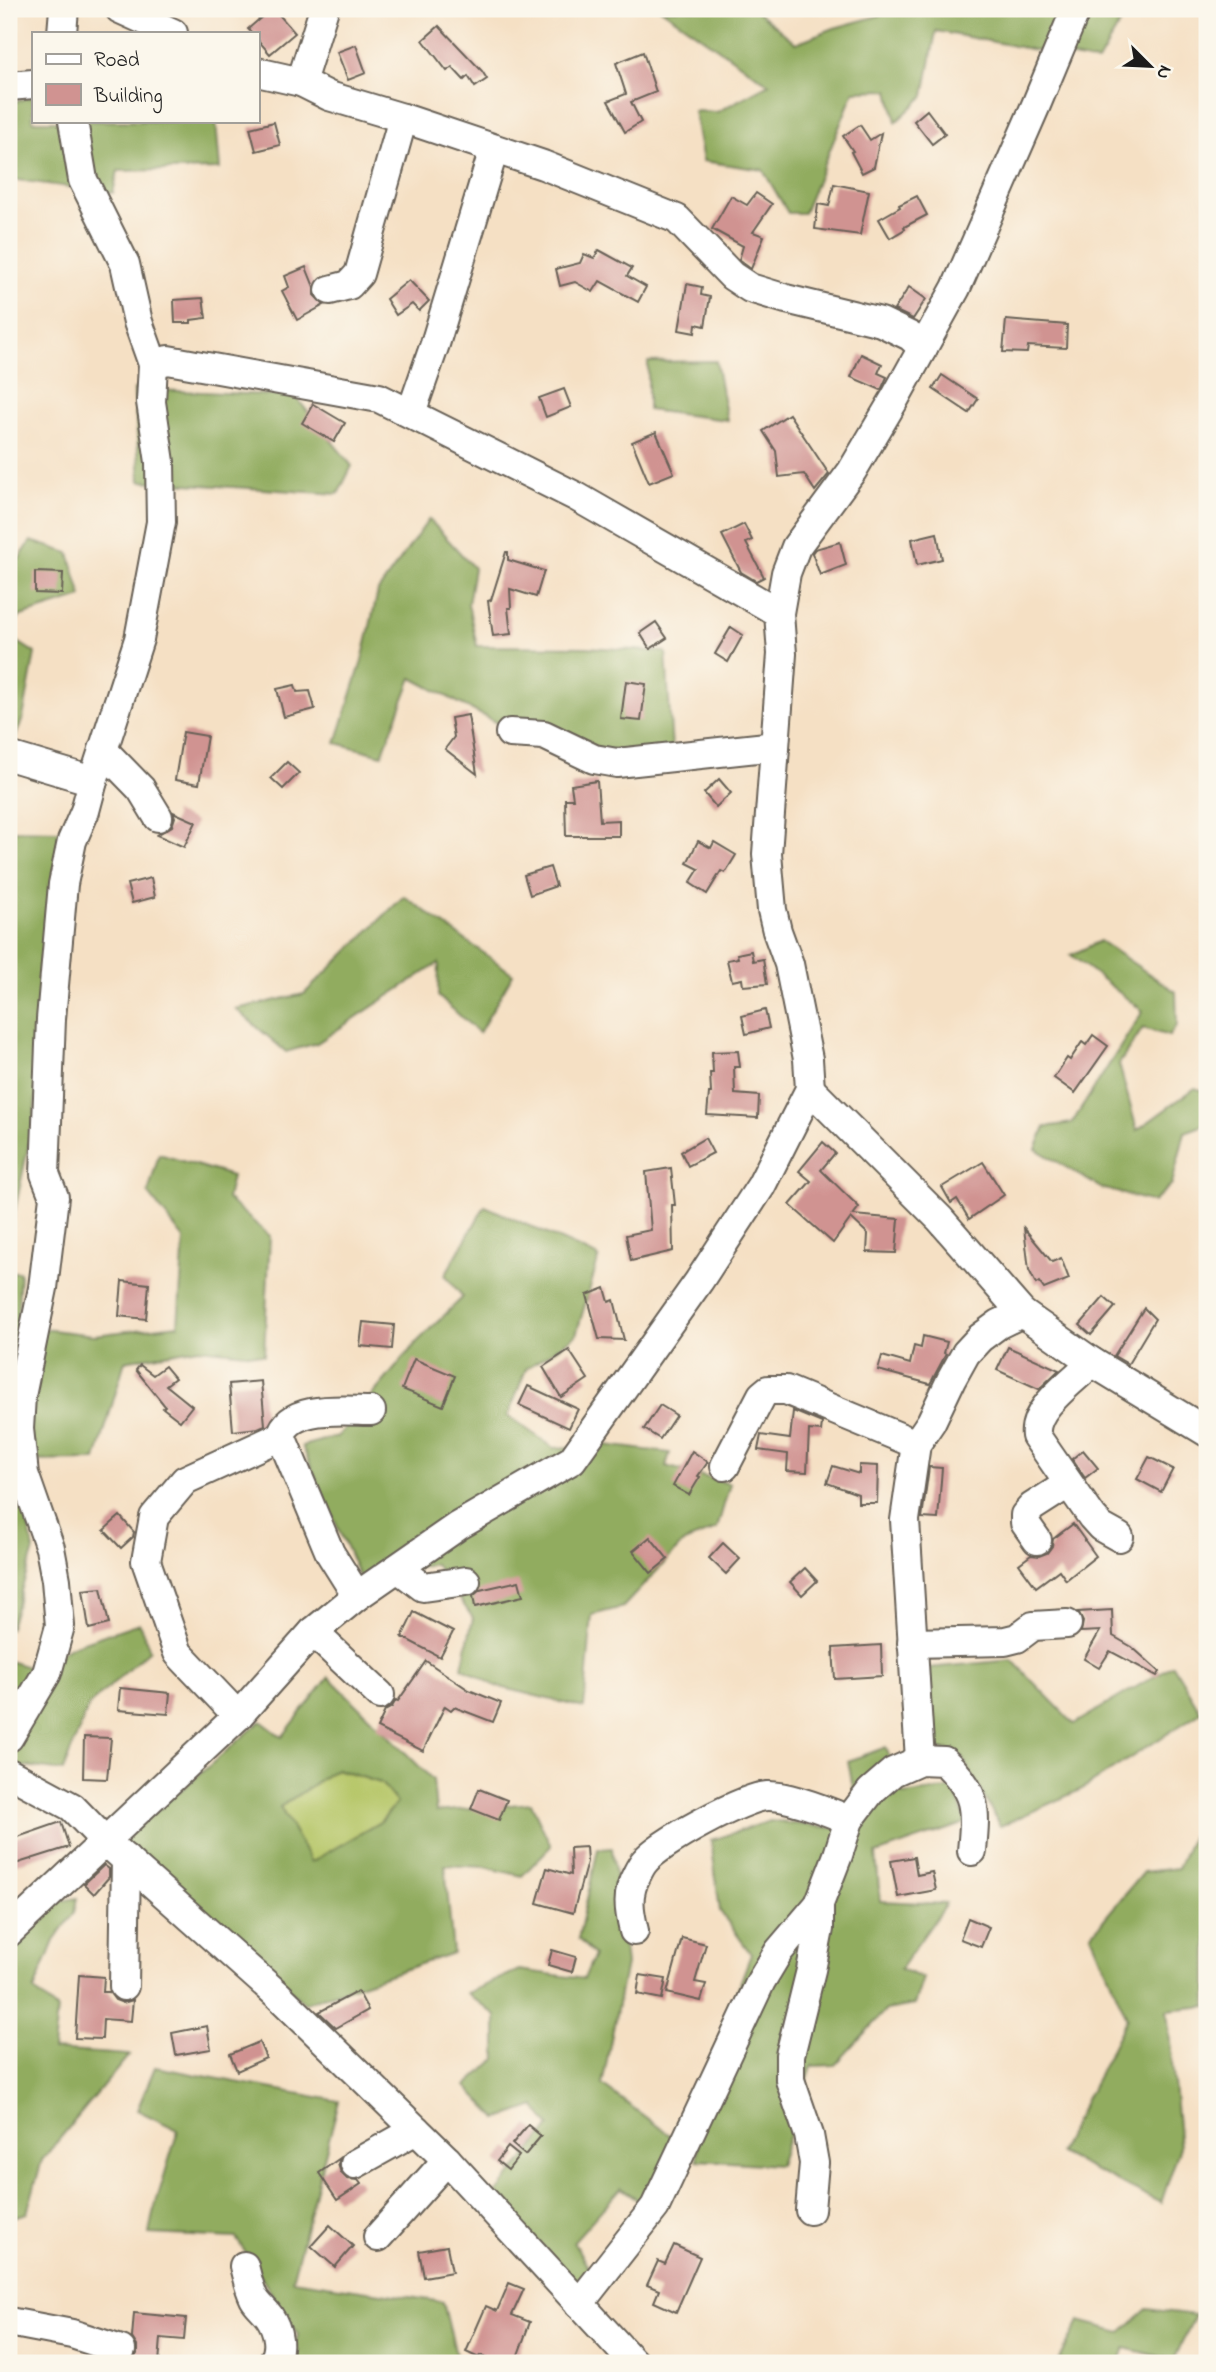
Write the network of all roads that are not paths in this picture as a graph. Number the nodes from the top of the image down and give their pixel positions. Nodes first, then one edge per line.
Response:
1 (64, 9) edge
2 (120, 9) edge
3 (324, 9) edge
4 (1076, 9) edge
5 (62, 32) edge
6 (171, 32) edge
7 (259, 72) edge
8 (301, 82) junction
9 (32, 84) edge
10 (9, 86) edge
11 (403, 118) junction
12 (73, 122) edge
13 (494, 149) junction
14 (330, 290) dead end
15 (923, 348) junction
16 (153, 365) junction
17 (411, 413) junction
18 (779, 613) junction
19 (510, 733) dead end
20 (775, 746) junction
21 (103, 750) junction
22 (9, 756) edge
23 (93, 781) junction
24 (158, 817) dead end
25 (810, 1089) junction
26 (1021, 1313) junction
27 (1092, 1362) junction
28 (371, 1411) dead end
29 (1207, 1432) edge
30 (281, 1436) junction
31 (916, 1444) junction
32 (725, 1466) dead end
33 (1069, 1484) junction
34 (1119, 1537) dead end
35 (1037, 1540) dead end
36 (398, 1568) junction
37 (466, 1581) dead end
38 (357, 1596) junction
39 (1067, 1624) dead end
40 (313, 1632) junction
41 (912, 1643) junction
42 (380, 1695) dead end
43 (238, 1716) junction
44 (9, 1737) edge
45 (920, 1760) junction
46 (9, 1773) edge
47 (849, 1820) junction
48 (104, 1840) junction
49 (972, 1851) dead end
50 (126, 1859) junction
51 (818, 1903) junction
52 (634, 1931) dead end
53 (9, 1932) edge
54 (124, 1986) dead end
55 (416, 2130) junction
56 (447, 2160) junction
57 (355, 2164) dead end
58 (810, 2210) dead end
59 (378, 2237) dead end
60 (244, 2266) dead end
61 (579, 2304) junction
62 (9, 2322) edge
63 (121, 2350) dead end
64 (272, 2363) edge
65 (635, 2363) edge

1 - 5 street
2 - 6 street
3 - 8 street
4 - 15 street
7 - 8 street
8 - 11 street
9 - 10 street
11 - 13 street
11 - 14 street
12 - 16 street
13 - 15 street
13 - 17 street
15 - 18 street
16 - 17 street
16 - 21 street
17 - 18 street
18 - 20 street
19 - 20 street
20 - 25 street
21 - 23 street
21 - 24 street
22 - 23 street
23 - 44 street
25 - 26 street
25 - 36 street
26 - 27 street
26 - 31 street
27 - 29 street
27 - 33 street
28 - 30 street
30 - 38 street
30 - 43 street
31 - 32 street
31 - 41 street
33 - 34 street
33 - 35 street
36 - 37 street
36 - 38 street
38 - 40 street
39 - 41 street
40 - 42 street
40 - 43 street
41 - 45 street
43 - 48 street
45 - 47 street
45 - 49 street
46 - 48 street
47 - 51 street
47 - 52 street
48 - 50 street
48 - 53 street
50 - 54 street
50 - 55 street
51 - 58 street
51 - 61 street
55 - 56 street
55 - 57 street
56 - 59 street
56 - 61 street
60 - 64 street
61 - 65 street
62 - 63 street

